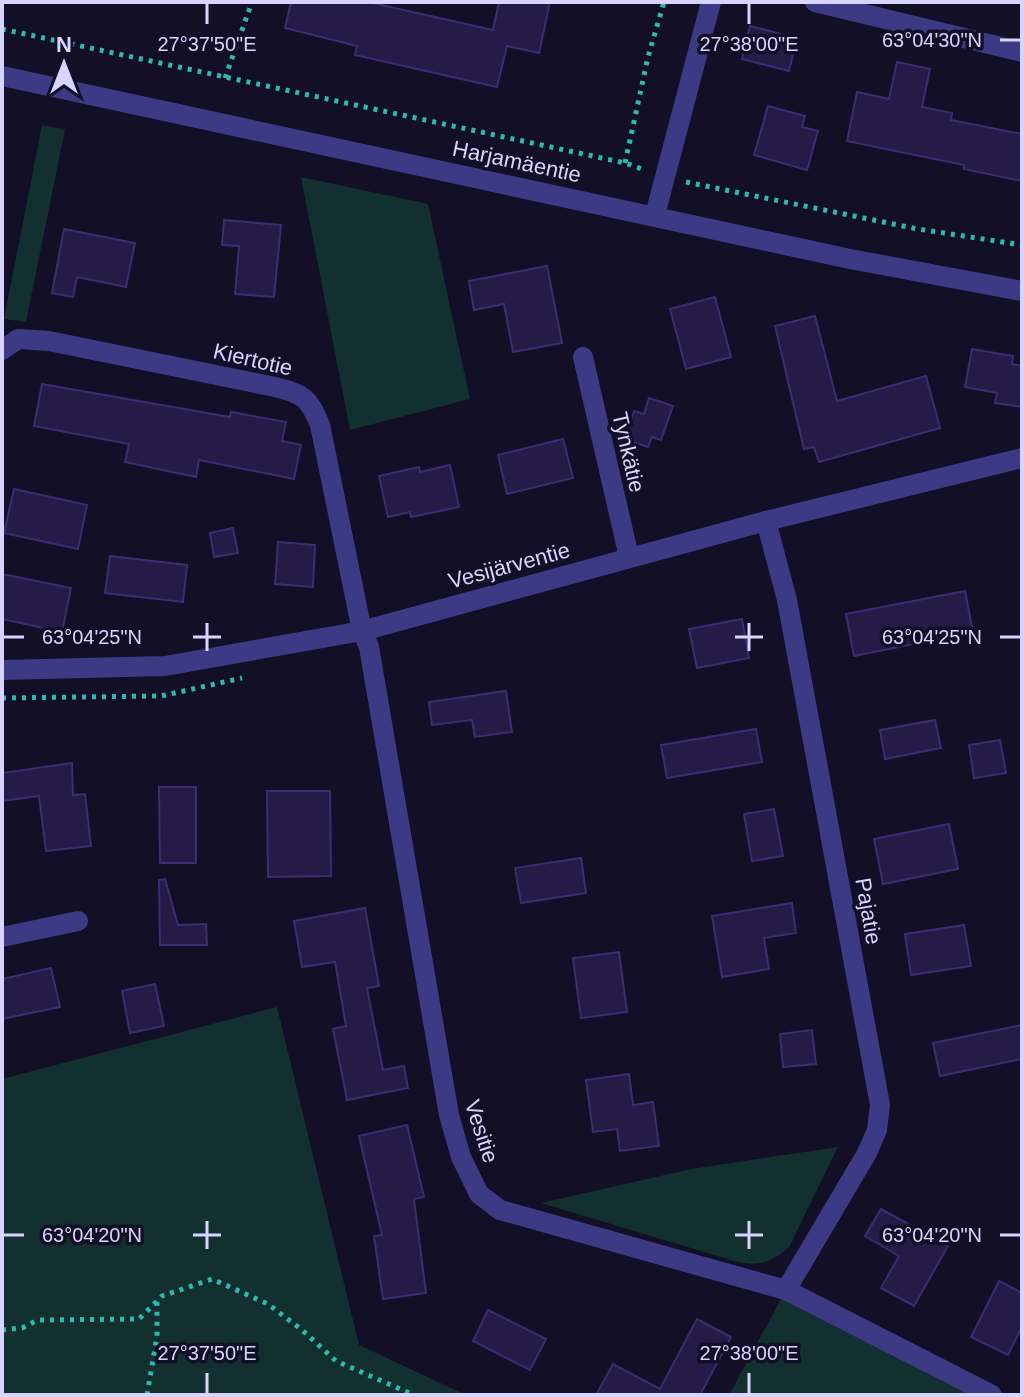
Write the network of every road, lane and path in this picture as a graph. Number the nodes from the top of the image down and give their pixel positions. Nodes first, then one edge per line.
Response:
1 (252, 2) edge
2 (664, 2) edge
3 (711, 2) edge
4 (815, 2) edge
5 (2, 29) edge
6 (1022, 52) edge
7 (2, 76) edge
8 (225, 78) junction
9 (625, 163) junction
10 (665, 178) junction
11 (655, 215) junction
12 (1022, 245) edge
13 (1022, 291) edge
14 (2, 350) edge
15 (583, 357) dead end
16 (1022, 458) edge
17 (766, 521) junction
18 (629, 557) junction
19 (362, 631) junction
20 (2, 670) edge
21 (78, 921) dead end
22 (2, 937) edge
23 (786, 1290) junction
24 (157, 1300) junction
25 (2, 1330) edge
26 (147, 1395) edge
27 (414, 1395) edge
28 (992, 1395) edge

1 - 8 path
2 - 9 path
3 - 10 street
4 - 6 street
5 - 8 path
7 - 11 street, Harjamäentie
8 - 9 path
9 - 10 path
10 - 11 street
10 - 12 path
11 - 13 street, Harjamäentie
14 - 19 street, Kiertotie
15 - 18 street, Tynkätie
16 - 17 street, Vesijärventie
17 - 18 street, Vesijärventie
17 - 23 street, Pajatie
18 - 19 street, Vesijärventie
19 - 20 street, Vesijärventie
19 - 23 street, Vesitie
21 - 22 street
23 - 28 street, Vesitie
24 - 25 path
24 - 26 path
24 - 27 path

